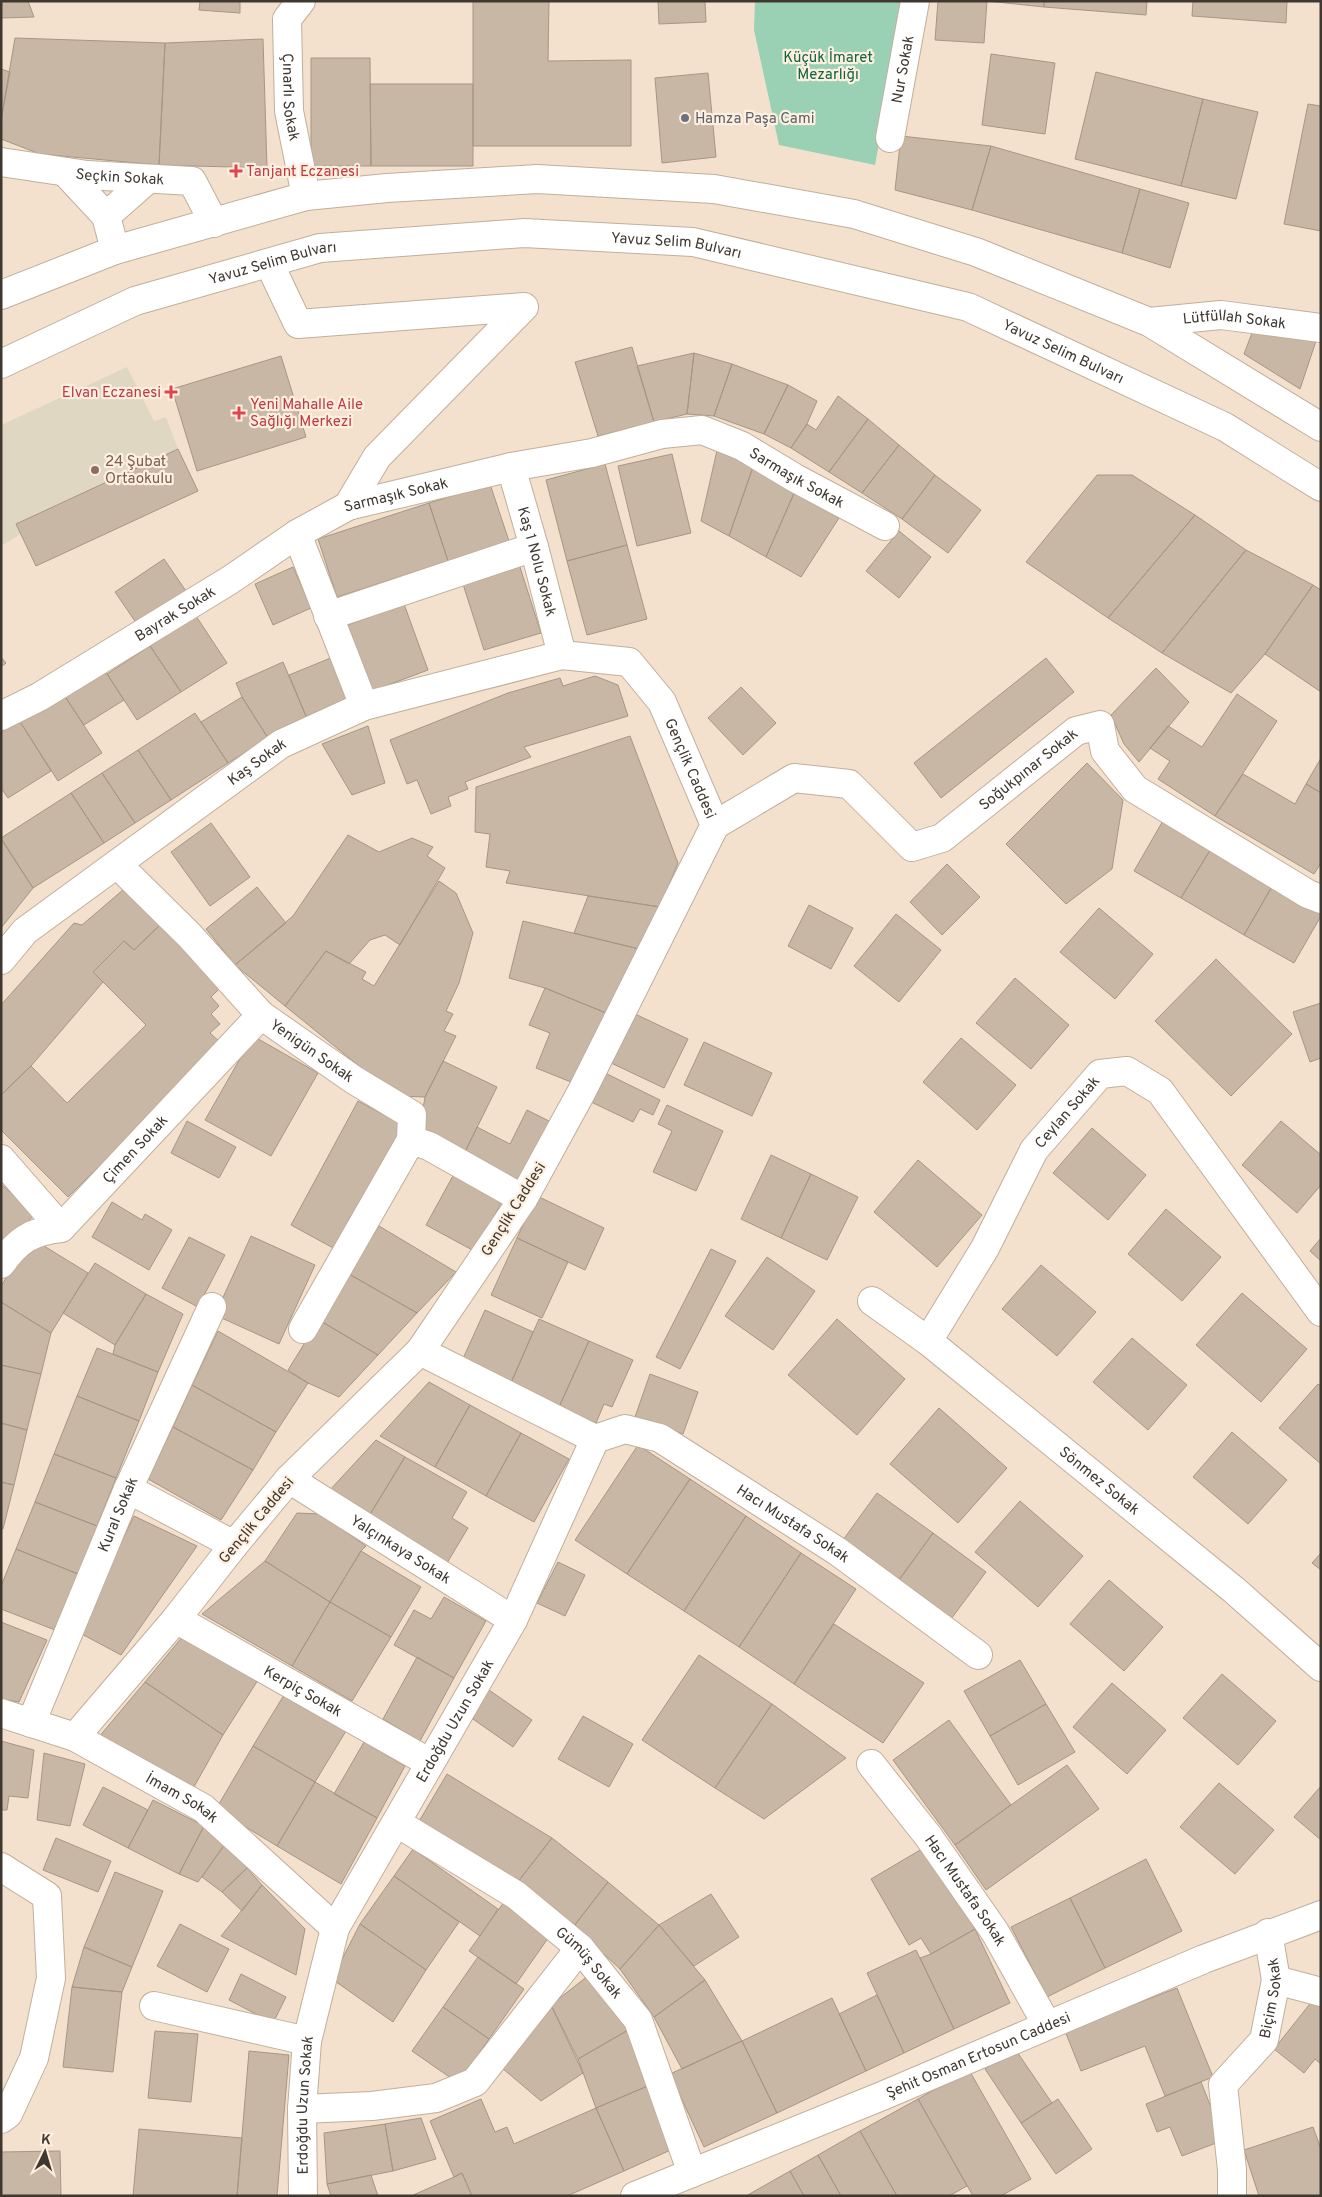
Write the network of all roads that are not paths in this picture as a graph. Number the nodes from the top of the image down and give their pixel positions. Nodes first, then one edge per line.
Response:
1 (915, 1) edge
2 (288, 7) edge
3 (890, 138) dead end
4 (1, 162) edge
5 (65, 172) junction
6 (148, 180) junction
7 (306, 196) junction
8 (106, 216) junction
9 (214, 223) junction
10 (115, 250) junction
11 (268, 263) junction
12 (1, 295) edge
13 (1149, 322) junction
14 (1321, 328) edge
15 (1, 364) edge
16 (1321, 427) edge
17 (511, 467) junction
18 (1321, 487) edge
19 (348, 506) junction
20 (885, 526) dead end
21 (297, 534) junction
22 (534, 547) junction
23 (328, 616) junction
24 (562, 655) junction
25 (364, 706) junction
26 (1, 716) edge
27 (715, 825) junction
28 (117, 864) junction
29 (1317, 890) edge
30 (1, 960) edge
31 (260, 1015) junction
32 (411, 1140) junction
33 (1, 1159) edge
34 (523, 1199) junction
35 (62, 1228) junction
36 (1, 1264) edge
37 (872, 1301) dead end
38 (212, 1307) dead end
39 (1321, 1312) edge
40 (303, 1329) dead end
41 (928, 1342) junction
42 (420, 1351) junction
43 (595, 1439) junction
44 (289, 1479) junction
45 (128, 1489) junction
46 (234, 1545) junction
47 (176, 1619) junction
48 (513, 1620) junction
49 (978, 1654) dead end
50 (1321, 1667) edge
51 (1, 1713) edge
52 (31, 1723) junction
53 (75, 1737) junction
54 (430, 1763) junction
55 (871, 1764) dead end
56 (397, 1823) junction
57 (1, 1867) edge
58 (1321, 1915) edge
59 (335, 1928) junction
60 (1268, 1933) junction
61 (580, 1948) junction
62 (1276, 1980) junction
63 (1321, 1992) edge
64 (154, 2006) dead end
65 (1047, 2025) junction
66 (307, 2041) junction
67 (302, 2109) junction
68 (1, 2119) edge
69 (692, 2173) junction
70 (638, 2195) edge
71 (303, 2196) edge
72 (1232, 2196) edge

1 - 3 street, Nur Sokak
2 - 7 street, Çınarlı Sokak
4 - 5 street, Seçkin Sokak
5 - 6 street, Seçkin Sokak
5 - 8 street
6 - 8 street
6 - 9 street, Seçkin Sokak
7 - 9 street
7 - 13 street
8 - 10 street
9 - 10 street
10 - 12 street
11 - 15 street, Yavuz Selim Bulvarı
11 - 18 street, Yavuz Selim Bulvarı
11 - 19 street, Sarmaşık Sokak
13 - 14 street, Lütfüllah Sokak
13 - 16 street
17 - 19 street, Sarmaşık Sokak
17 - 20 street, Sarmaşık Sokak
17 - 22 street, Kaş 1 Nolu Sokak
19 - 21 street, Bayrak Sokak
21 - 23 street
21 - 26 street, Bayrak Sokak
22 - 23 street
22 - 24 street, Kaş 1 Nolu Sokak
23 - 25 street
24 - 25 street, Kaş Sokak
24 - 27 street, Gençlik Caddesi
25 - 28 street, Kaş Sokak
27 - 29 street, Soğukpınar Sokak
27 - 34 street, Gençlik Caddesi
28 - 30 street, Kaş Sokak
28 - 31 street, Yenigün Sokak
31 - 32 street, Yenigün Sokak
31 - 35 street, Çimen Sokak
32 - 34 street
32 - 40 street
33 - 35 street
34 - 42 street, Gençlik Caddesi
35 - 36 street
37 - 41 street, Sönmez Sokak
38 - 45 street, Kural Sokak
39 - 41 street, Ceylan Sokak
41 - 50 street, Sönmez Sokak
42 - 43 street
42 - 44 street, Gençlik Caddesi
43 - 48 street, Erdoğdu Uzun Sokak
43 - 49 street, Hacı Mustafa Sokak
44 - 46 street, Gençlik Caddesi
44 - 48 street, Yalçınkaya Sokak
45 - 46 street
45 - 52 street, Kural Sokak
46 - 47 street, Gençlik Caddesi
47 - 53 street, Gençlik Caddesi
47 - 54 street, Kerpiç Sokak
48 - 54 street, Erdoğdu Uzun Sokak
51 - 52 street, İmam Sokak
52 - 53 street, İmam Sokak
53 - 59 street, İmam Sokak
54 - 56 street, Erdoğdu Uzun Sokak
55 - 65 street, Hacı Mustafa Sokak
56 - 59 street, Erdoğdu Uzun Sokak
56 - 61 street, Gümüş Sokak
57 - 68 street
58 - 60 street, Şehit Osman Ertosun Caddesi
59 - 66 street, Erdoğdu Uzun Sokak
60 - 62 street, Biçim Sokak
60 - 65 street, Şehit Osman Ertosun Caddesi
61 - 67 street
61 - 69 street, Gümüş Sokak
62 - 63 street
62 - 72 street, Biçim Sokak
64 - 66 street
65 - 69 street, Şehit Osman Ertosun Caddesi
66 - 67 street, Erdoğdu Uzun Sokak
67 - 71 street, Erdoğdu Uzun Sokak
69 - 70 street, Şehit Osman Ertosun Caddesi

